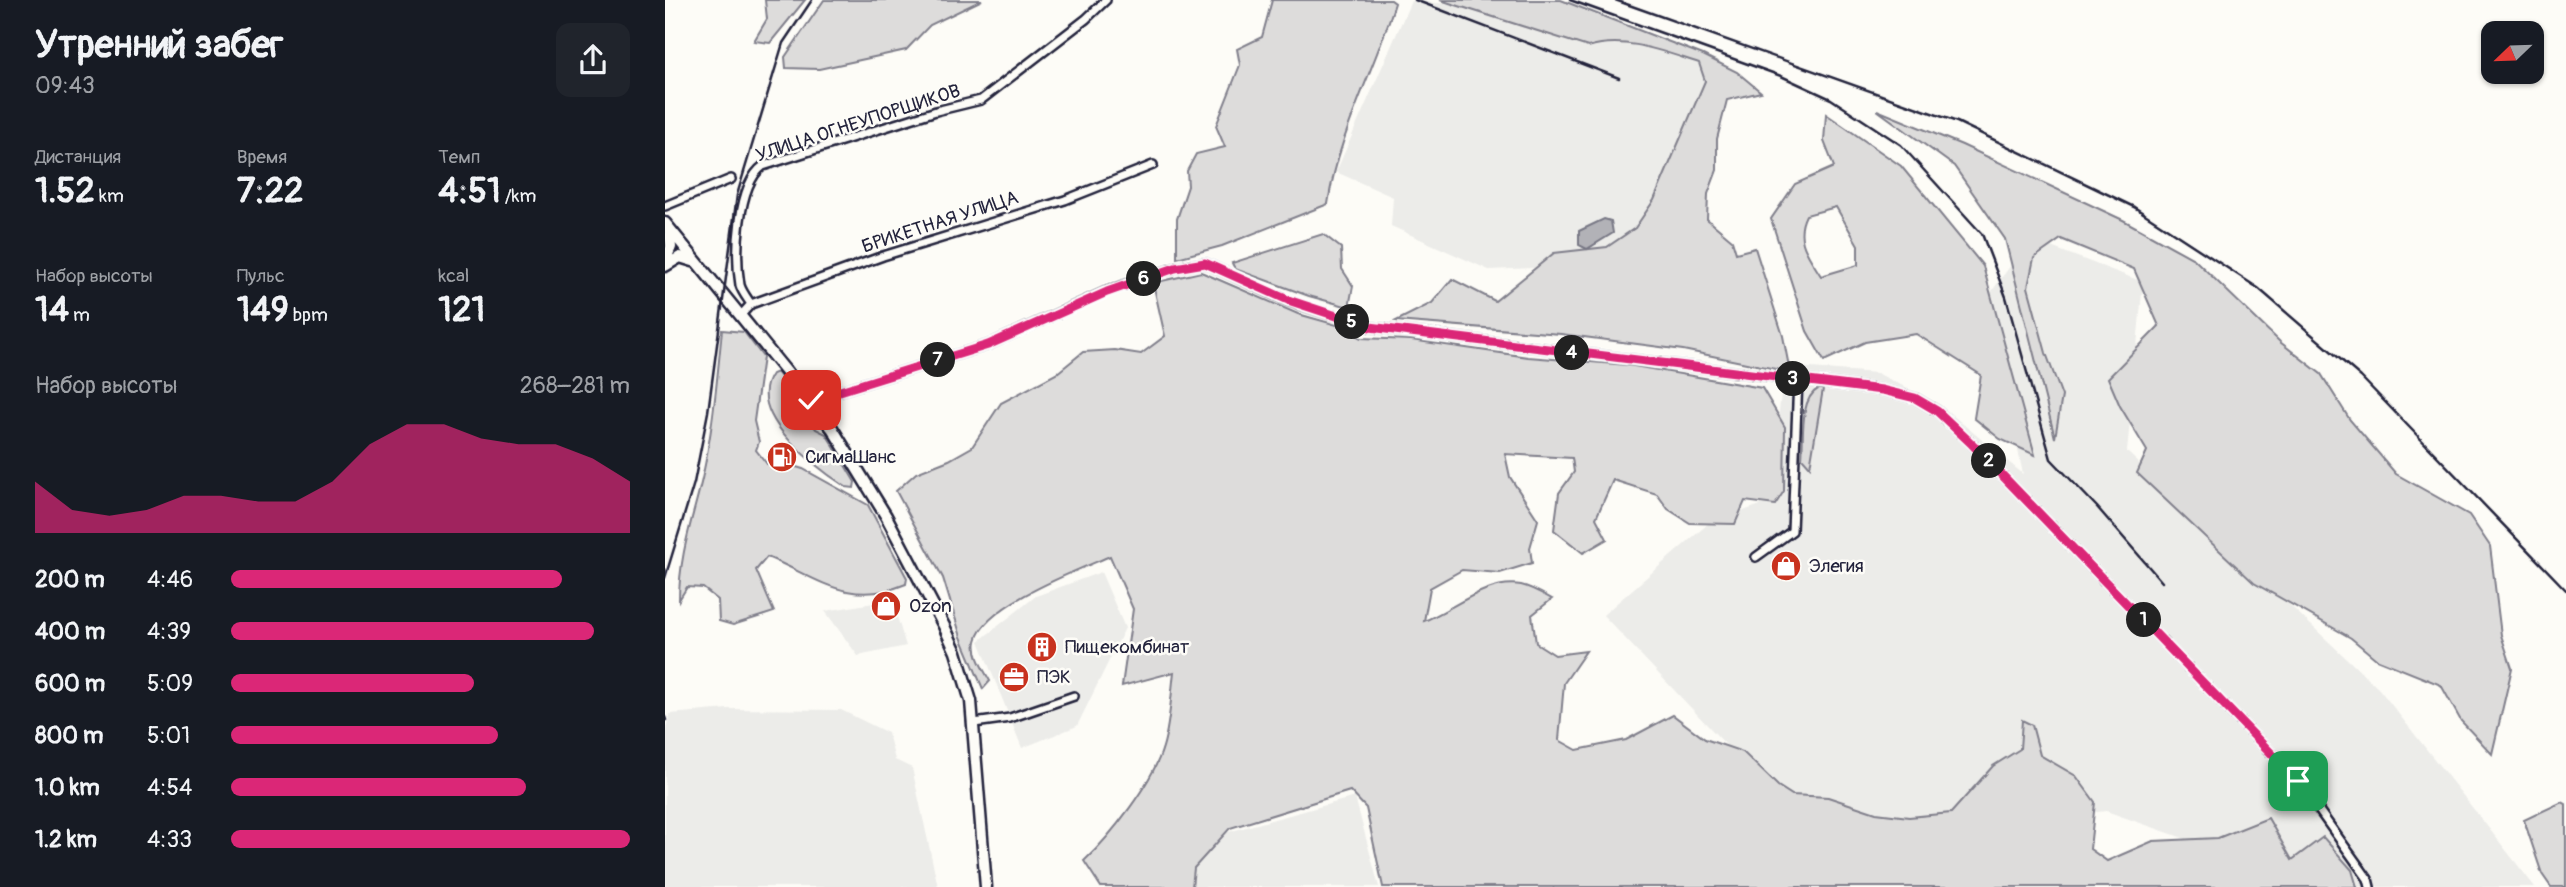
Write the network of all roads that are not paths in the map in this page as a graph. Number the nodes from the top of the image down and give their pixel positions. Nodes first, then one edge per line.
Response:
1 (1106, 0) edge
2 (1153, 165) dead end
3 (731, 179) dead end
4 (665, 206) edge
5 (666, 225) edge
6 (668, 248) edge
7 (686, 251) junction
8 (665, 261) edge
9 (697, 263) junction
10 (665, 266) edge
11 (751, 304) junction
12 (741, 315) junction
13 (1798, 379) junction
14 (811, 400) junction
15 (1756, 557) dead end
16 (1074, 696) dead end
17 (974, 723) junction
18 (986, 887) edge
19 (2370, 887) edge

1 - 11 street, УЛИЦА ОГНЕУПОРЩИКОВ
2 - 11 street, БРИКЕТНАЯ УЛИЦА
3 - 4 street
5 - 6 main road
5 - 7 main road
6 - 7 main road
6 - 8 main road
7 - 9 main road
9 - 10 main road
9 - 12 main road
11 - 12 street, БРИКЕТНАЯ УЛИЦА
12 - 14 main road
13 - 14 street
13 - 15 street
13 - 19 street
14 - 17 main road
16 - 17 street
17 - 18 main road

